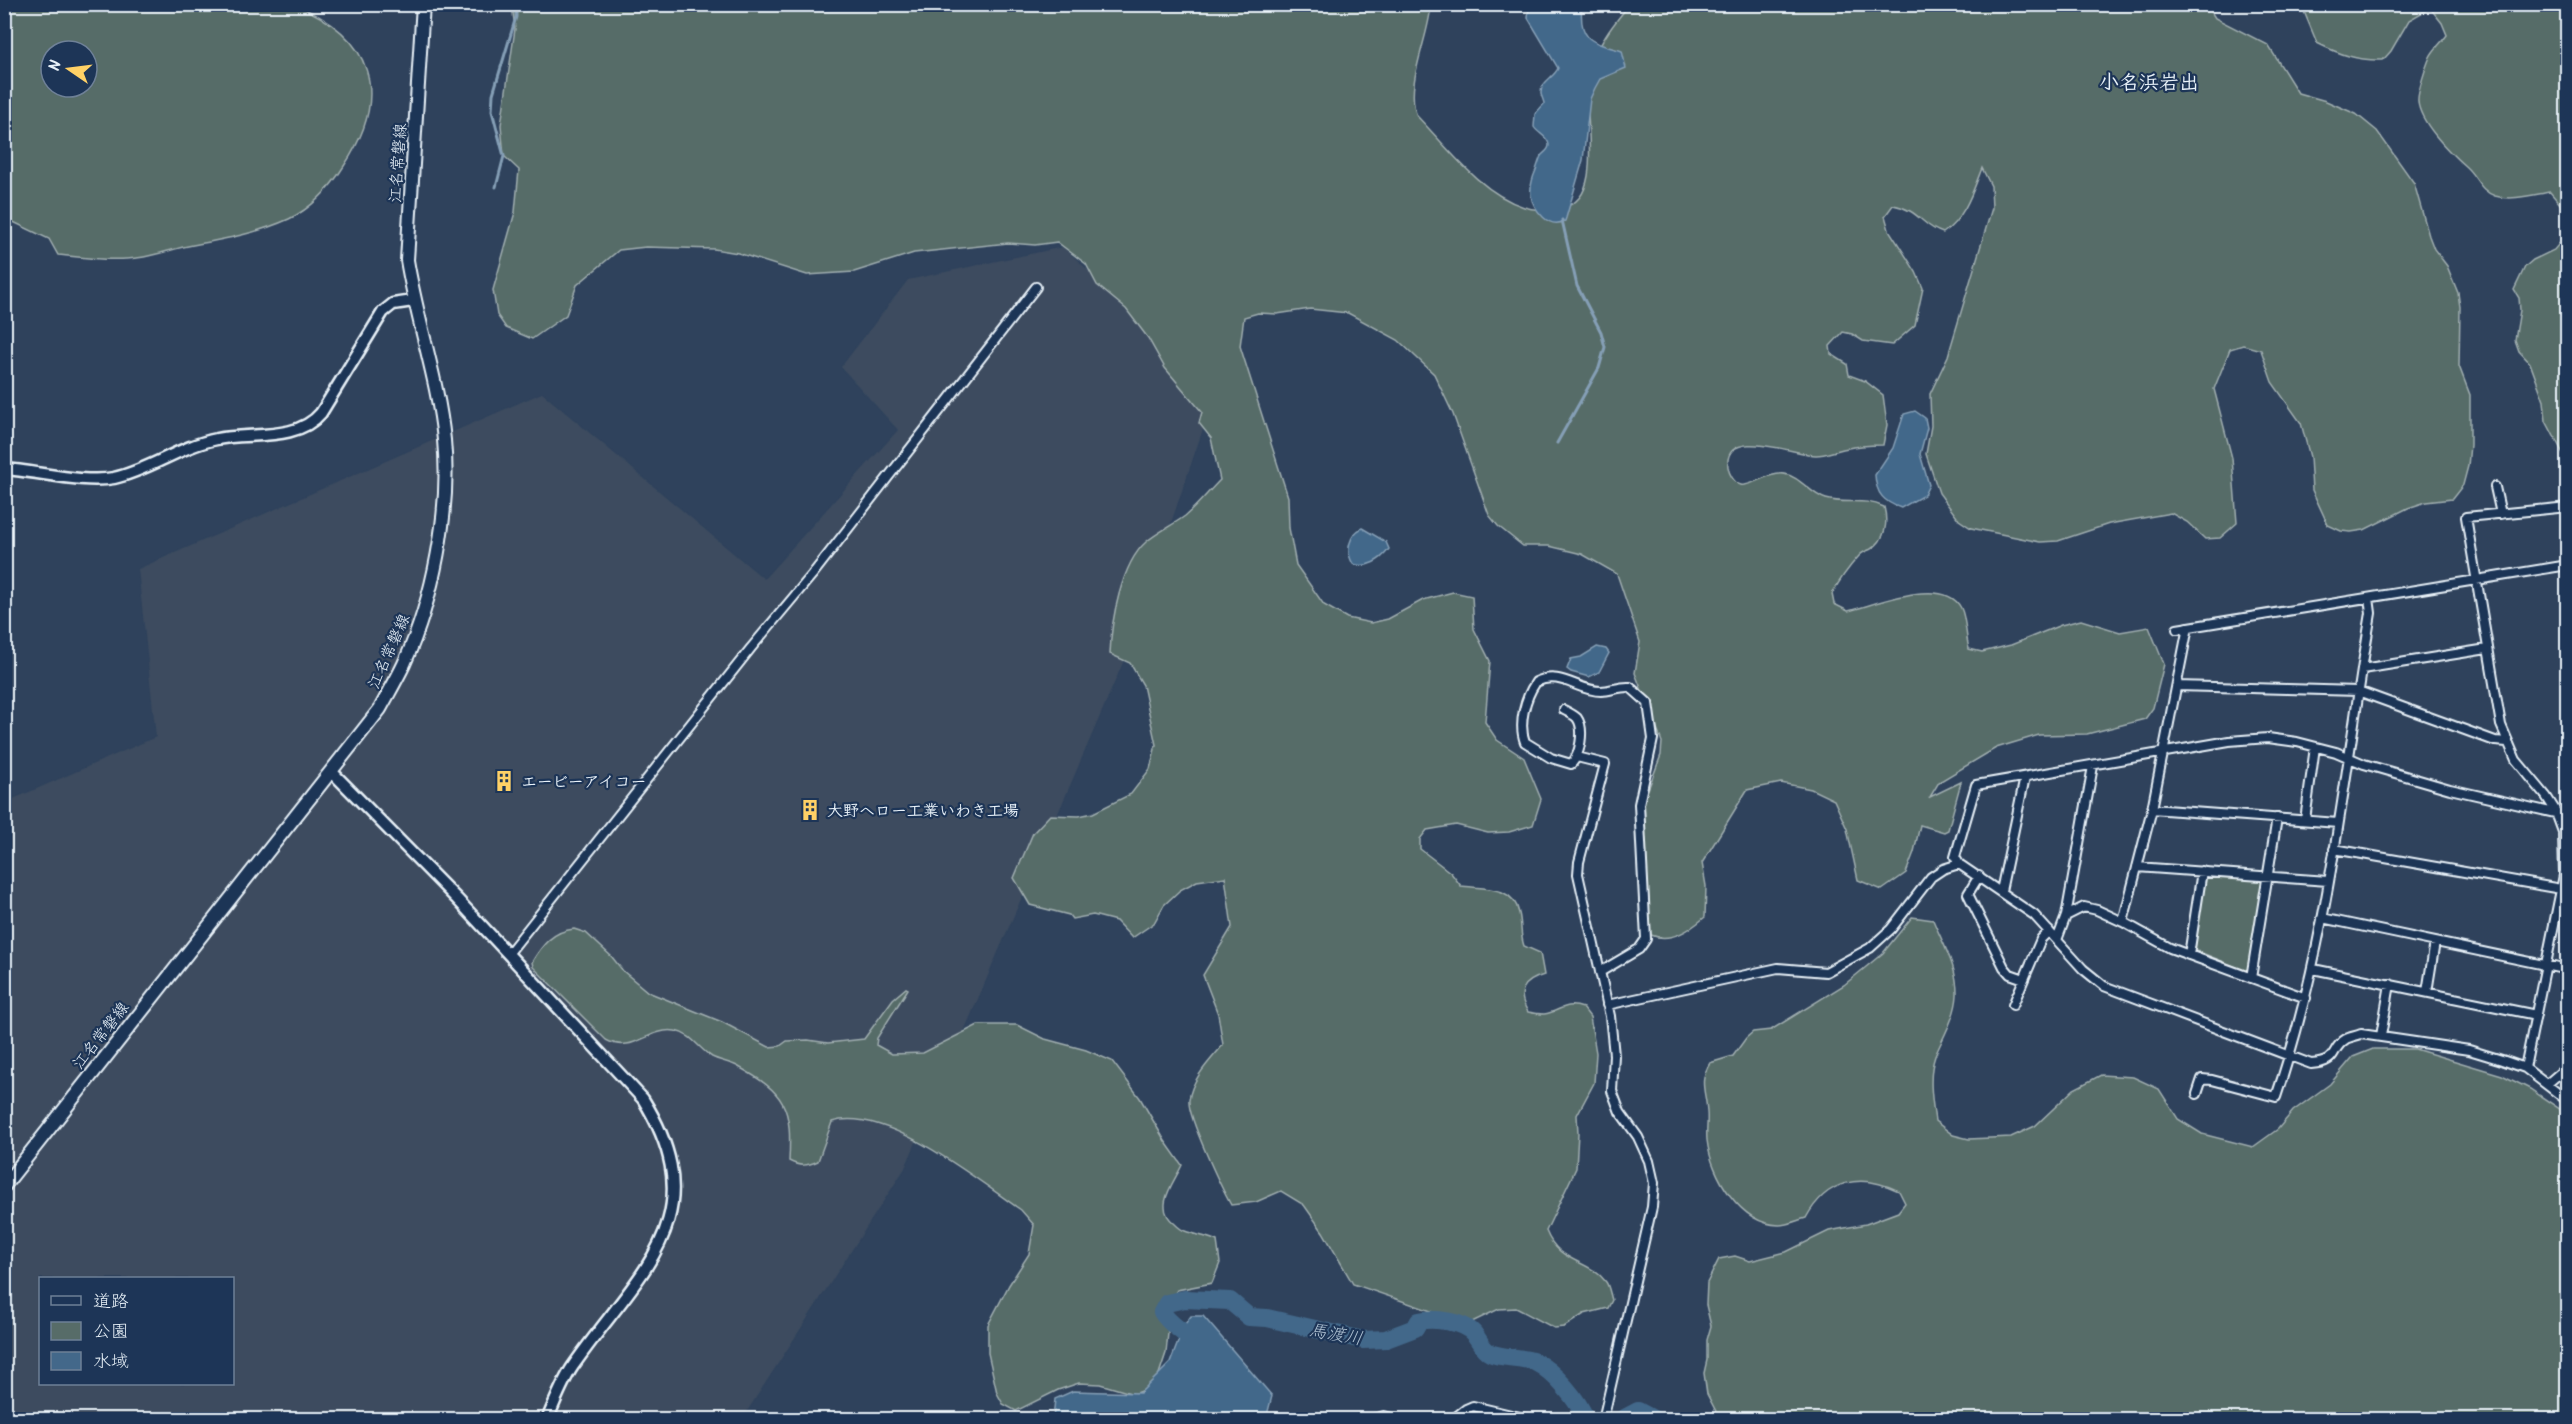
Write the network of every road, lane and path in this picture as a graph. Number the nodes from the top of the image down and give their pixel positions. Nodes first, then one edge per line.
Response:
1 (423, 4) edge
2 (1036, 287) dead end
3 (414, 301) junction
4 (4, 469) edge
5 (2495, 488) dead end
6 (2568, 507) edge
7 (2501, 514) junction
8 (2568, 565) edge
9 (2475, 581) junction
10 (2369, 598) junction
11 (2188, 627) junction
12 (2177, 629) dead end
13 (2487, 649) junction
14 (2362, 669) junction
15 (2177, 686) junction
16 (2358, 691) junction
17 (1564, 710) dead end
18 (2507, 742) junction
19 (2315, 747) junction
20 (2163, 753) junction
21 (1577, 757) junction
22 (2348, 758) junction
23 (2093, 765) junction
24 (332, 772) junction
25 (2025, 777) junction
26 (2152, 809) junction
27 (2556, 813) junction
28 (2568, 816) edge
29 (2277, 818) junction
30 (2304, 820) junction
31 (2338, 823) junction
32 (2334, 849) junction
33 (1959, 864) junction
34 (2138, 867) junction
35 (2202, 872) junction
36 (1979, 876) junction
37 (2267, 876) junction
38 (2328, 881) junction
39 (2001, 891) junction
40 (2564, 891) edge
41 (2066, 916) junction
42 (2322, 918) junction
43 (2123, 922) junction
44 (2049, 932) junction
45 (2057, 940) junction
46 (2435, 942) junction
47 (508, 954) junction
48 (2189, 955) junction
49 (2546, 965) junction
50 (2313, 969) junction
51 (2568, 970) edge
52 (1600, 972) junction
53 (2251, 978) junction
54 (2024, 979) junction
55 (2390, 984) junction
56 (2427, 992) junction
57 (2306, 998) junction
58 (1607, 1005) junction
59 (2013, 1005) dead end
60 (2536, 1015) junction
61 (2381, 1036) junction
62 (2290, 1057) junction
63 (2568, 1066) edge
64 (2525, 1068) junction
65 (2547, 1084) junction
66 (2197, 1094) dead end
67 (2568, 1101) edge
68 (4, 1186) edge
69 (547, 1419) edge
70 (1370, 1419) edge
71 (1400, 1419) edge
72 (1452, 1419) edge
73 (1532, 1419) edge
74 (1603, 1419) edge

1 - 3 main road, 江名常磐線
2 - 47 street
3 - 4 street
3 - 24 main road, 江名常磐線
5 - 7 street
6 - 7 street
7 - 9 street
8 - 9 street
9 - 10 street
9 - 13 street
10 - 11 street
10 - 14 street
11 - 12 street
11 - 15 street
13 - 14 street
13 - 18 street
14 - 16 street
15 - 16 street
15 - 20 street
16 - 18 street
16 - 22 street
17 - 21 street
18 - 27 street
19 - 20 street
19 - 22 street
19 - 30 street
20 - 23 street
20 - 26 street
21 - 52 street
21 - 52 street
22 - 27 street
22 - 31 street
23 - 25 street
23 - 41 street
24 - 47 street
24 - 68 main road, 江名常磐線
25 - 33 street
25 - 39 street
26 - 29 street
26 - 34 street
27 - 28 street
27 - 40 street
29 - 30 street
29 - 37 street
30 - 31 street
31 - 32 street
32 - 38 street
32 - 40 street
33 - 36 street
33 - 58 street
34 - 35 street
34 - 43 street
35 - 37 street
35 - 48 street
36 - 39 street
36 - 54 street
37 - 38 street
37 - 53 street
38 - 42 street
39 - 44 street
40 - 49 street
41 - 43 street
41 - 45 street
42 - 46 street
42 - 50 street
43 - 48 street
44 - 45 street
44 - 54 street
45 - 62 street
46 - 49 street
46 - 56 street
47 - 69 street
48 - 53 street
49 - 51 street
49 - 60 street
50 - 55 street
50 - 57 street
52 - 58 street
53 - 57 street
54 - 59 street
55 - 56 street
55 - 61 street
56 - 60 street
57 - 62 street
58 - 74 street
60 - 64 street
61 - 62 street
61 - 64 street
62 - 66 street
63 - 65 street
64 - 65 street
65 - 67 street
70 - 71 street
72 - 73 street

